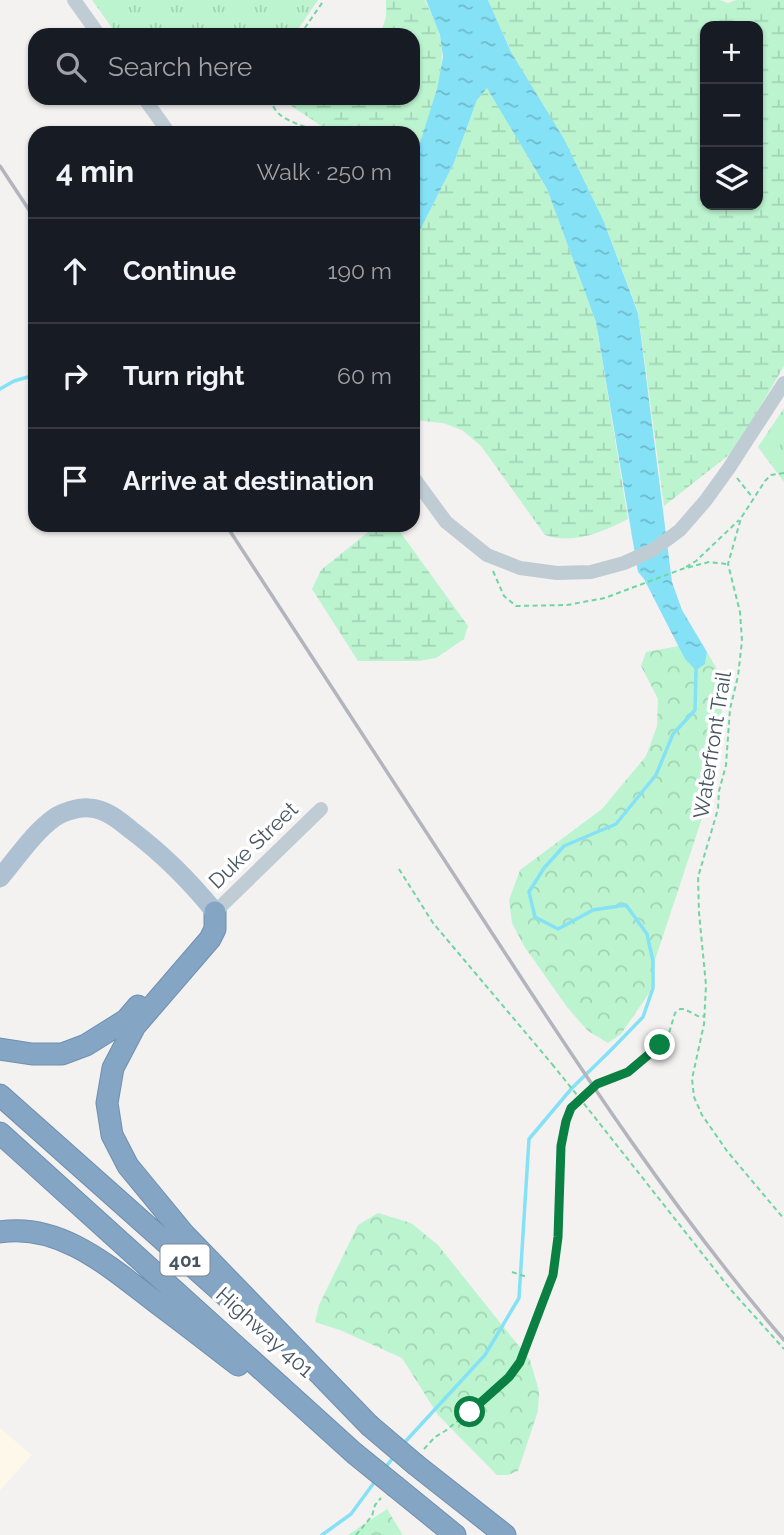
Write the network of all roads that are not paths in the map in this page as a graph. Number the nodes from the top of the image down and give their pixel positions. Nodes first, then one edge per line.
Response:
1 (75, 0) edge
2 (94, 28) edge
3 (149, 105) edge
4 (164, 126) edge
5 (784, 383) edge
6 (779, 401) edge
7 (420, 487) edge
8 (321, 808) dead end
9 (0, 878) edge
10 (215, 912) junction
11 (0, 1049) edge
12 (0, 1095) edge
13 (0, 1133) edge
14 (0, 1232) edge
15 (369, 1425) junction
16 (354, 1453) junction
17 (455, 1535) edge
18 (505, 1535) edge

1 - 2 street
3 - 4 street
5 - 6 street
6 - 7 street
8 - 10 street, Duke Street
9 - 10 main road
10 - 11 highway
10 - 15 highway
12 - 15 highway, Highway 401 / 401
13 - 16 highway, Highway 401 / 401
14 - 16 highway
15 - 18 highway, Highway 401 / 401, bridge
16 - 17 highway, Highway 401 / 401, bridge

